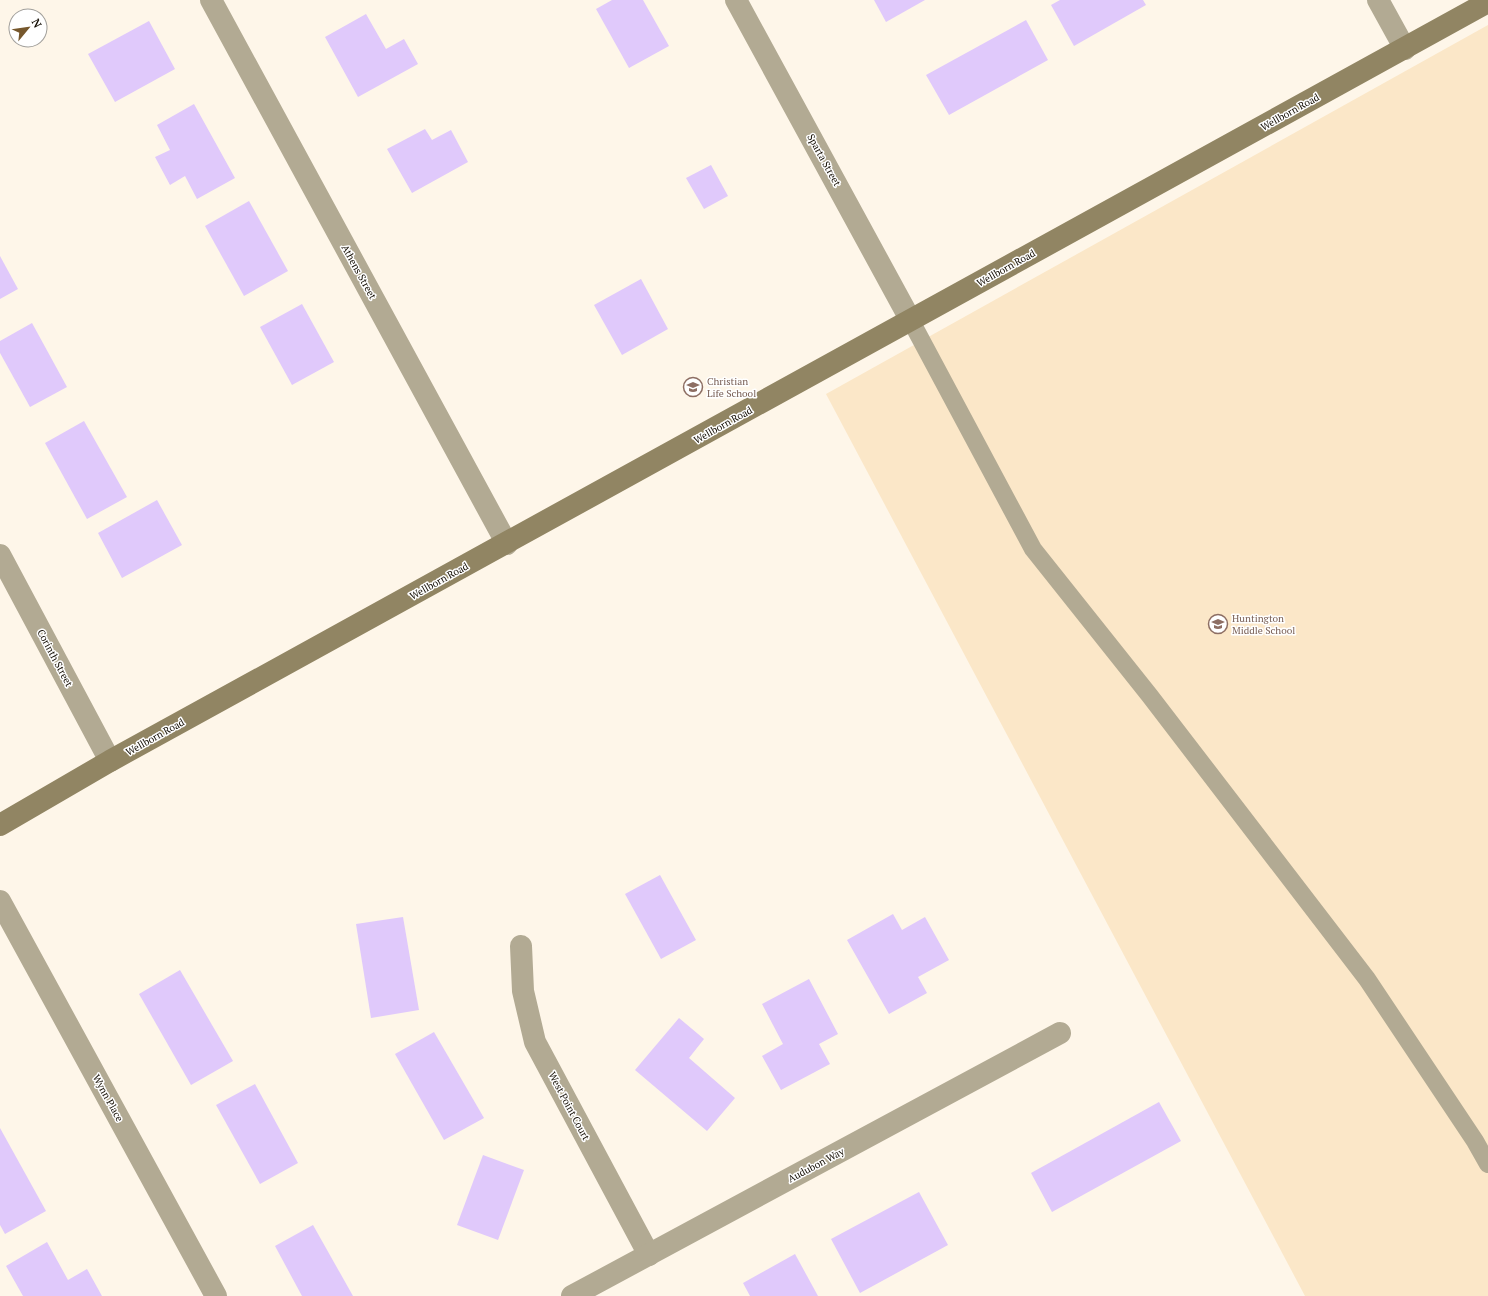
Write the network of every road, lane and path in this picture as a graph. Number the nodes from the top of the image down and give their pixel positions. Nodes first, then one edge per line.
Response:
1 (212, 0) edge
2 (736, 0) edge
3 (1378, 0) edge
4 (1488, 2) edge
5 (1405, 49) junction
6 (911, 321) junction
7 (507, 544) junction
8 (0, 555) edge
9 (110, 761) junction
10 (0, 825) edge
11 (0, 901) edge
12 (521, 946) dead end
13 (1060, 1033) dead end
14 (1488, 1164) edge
15 (649, 1255) junction
16 (216, 1296) edge
17 (572, 1296) edge

1 - 7 street, Athens Street
2 - 6 street, Sparta Street
3 - 5 street
4 - 5 street, Wellborn Road
5 - 6 street, Wellborn Road
6 - 7 street, Wellborn Road
6 - 14 lane
7 - 9 street, Wellborn Road
8 - 9 street, Corinth Street
9 - 10 street, Wellborn Road
11 - 16 street, Wynn Place
12 - 15 street, West Point Court
13 - 15 street, Audubon Way
15 - 17 street, Audubon Way

